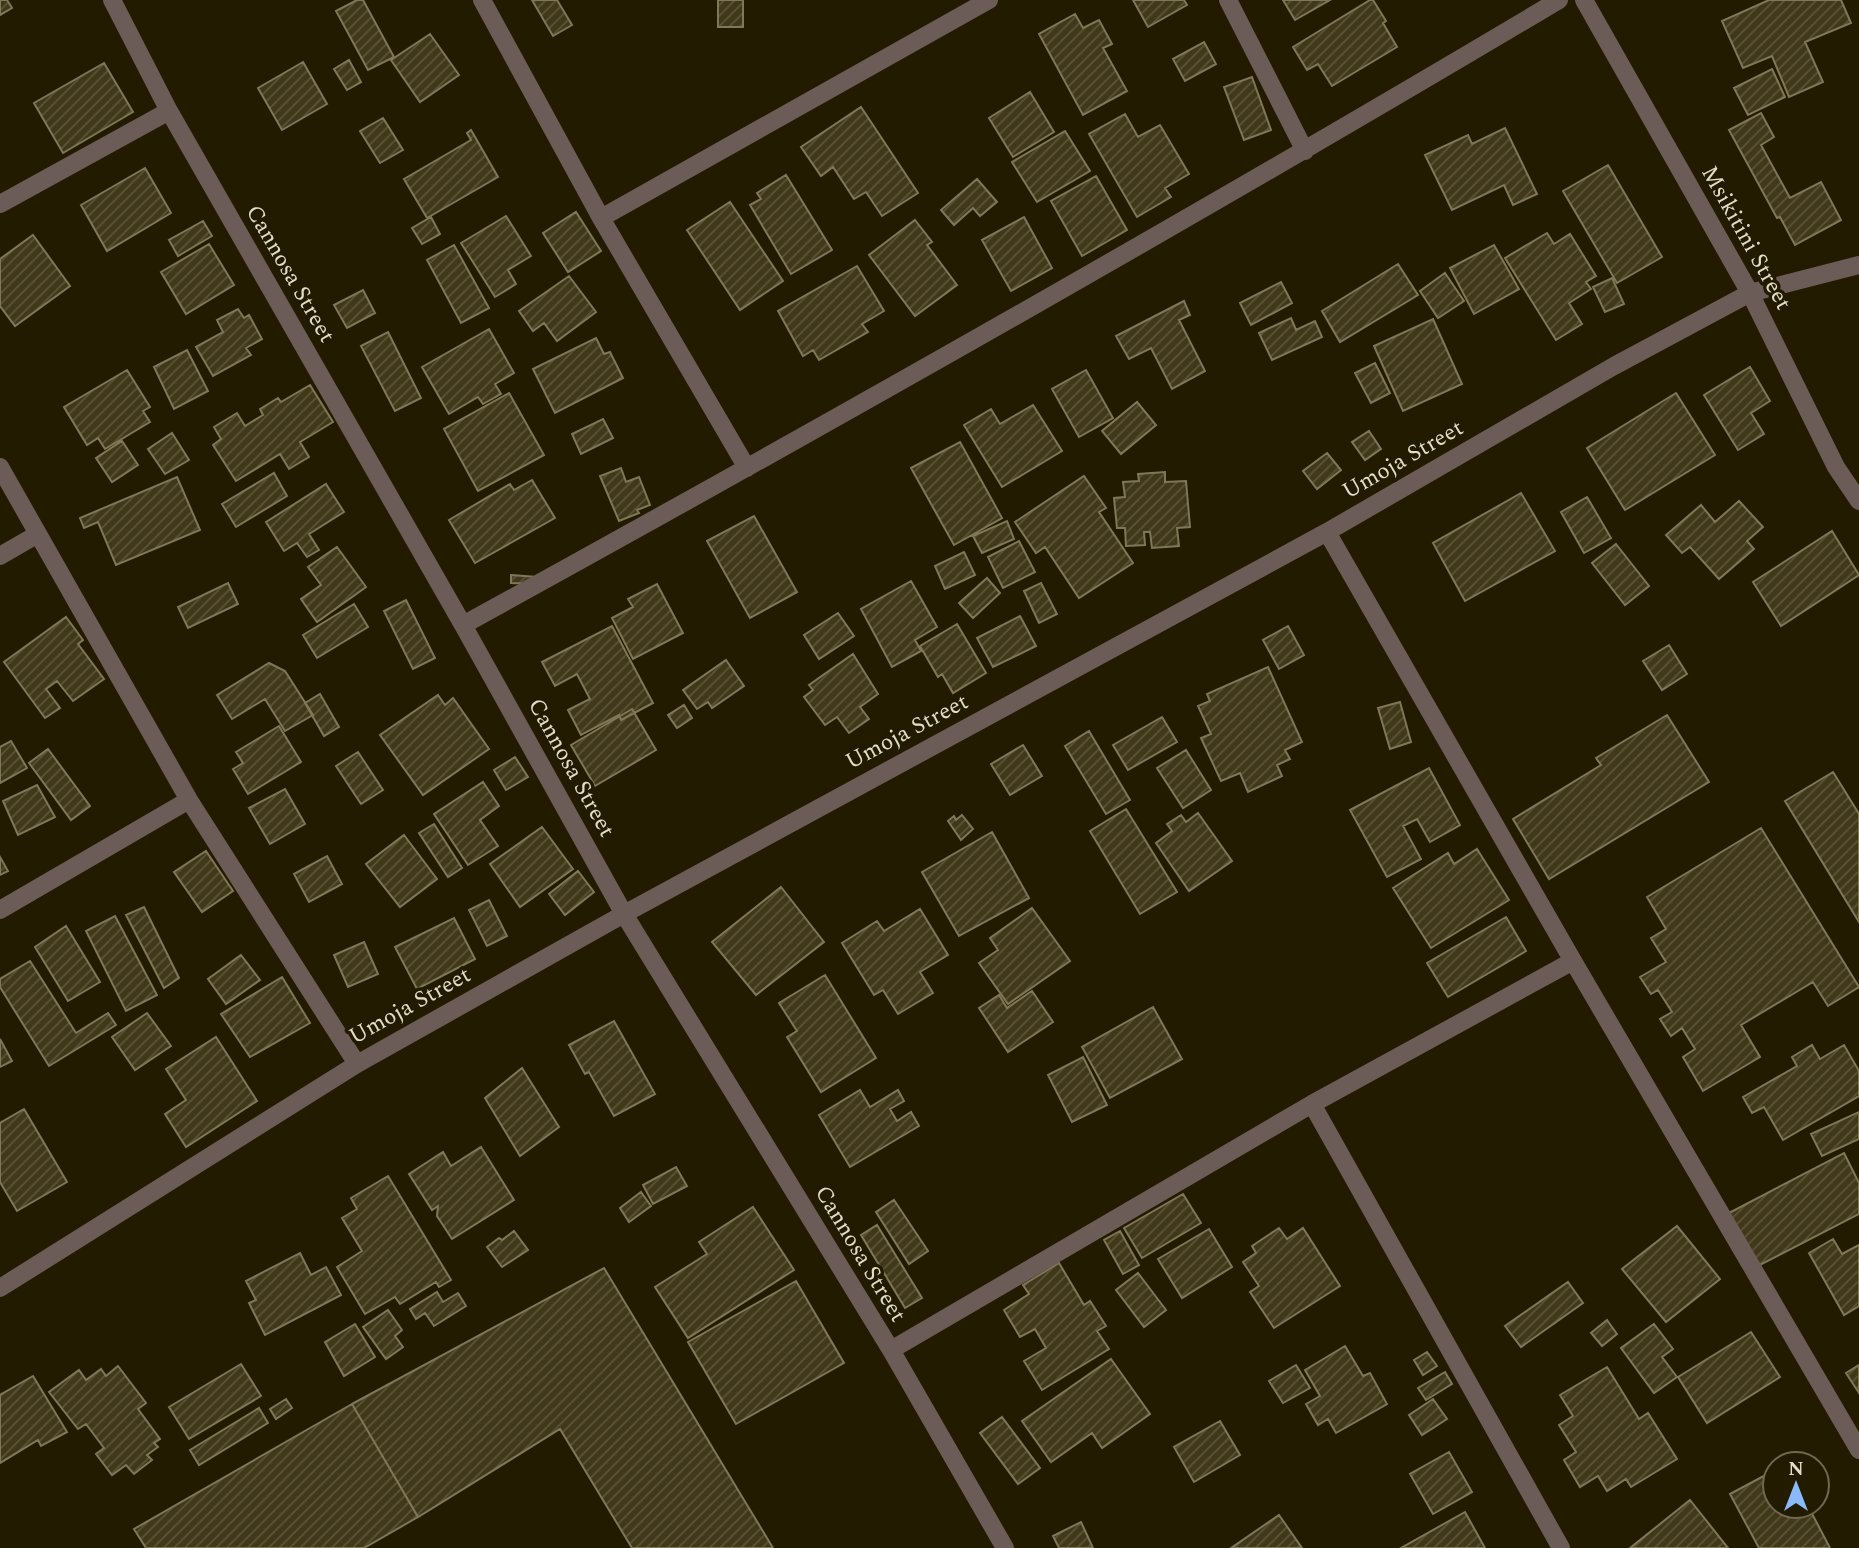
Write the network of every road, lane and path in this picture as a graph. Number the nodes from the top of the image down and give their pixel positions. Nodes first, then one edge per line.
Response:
1 (112, 0) edge
2 (482, 0) edge
3 (989, 0) edge
4 (1228, 0) edge
5 (1559, 0) edge
6 (1584, 0) edge
7 (169, 111) junction
8 (1305, 152) junction
9 (0, 204) edge
10 (601, 218) junction
11 (1859, 265) edge
12 (1750, 293) junction
13 (0, 467) edge
14 (747, 468) junction
15 (1859, 501) edge
16 (1327, 532) junction
17 (38, 534) junction
18 (0, 556) edge
19 (463, 625) junction
20 (189, 800) junction
21 (0, 910) edge
22 (624, 914) junction
23 (1573, 961) junction
24 (357, 1064) junction
25 (1312, 1104) junction
26 (0, 1288) edge
27 (891, 1350) junction
28 (1859, 1450) edge
29 (1006, 1548) edge
30 (1561, 1548) edge

1 - 7 street, Cannosa Street
2 - 10 street
3 - 10 street
4 - 8 street
5 - 8 street
6 - 12 street, Msikitini Street
7 - 9 street
7 - 19 street, Cannosa Street
8 - 14 street
10 - 14 street
11 - 12 street, Umoja Street
12 - 15 street, Msikitini Street
12 - 16 street, Umoja Street
13 - 17 street
14 - 19 street
16 - 22 street, Umoja Street
16 - 23 street
17 - 18 street
17 - 20 street
19 - 22 street, Cannosa Street
20 - 21 street
20 - 24 street
22 - 24 street, Umoja Street
22 - 27 street, Cannosa Street
23 - 25 street
23 - 28 street
24 - 26 street, Umoja Street
25 - 27 street
25 - 30 street
27 - 29 street, Cannosa Street

